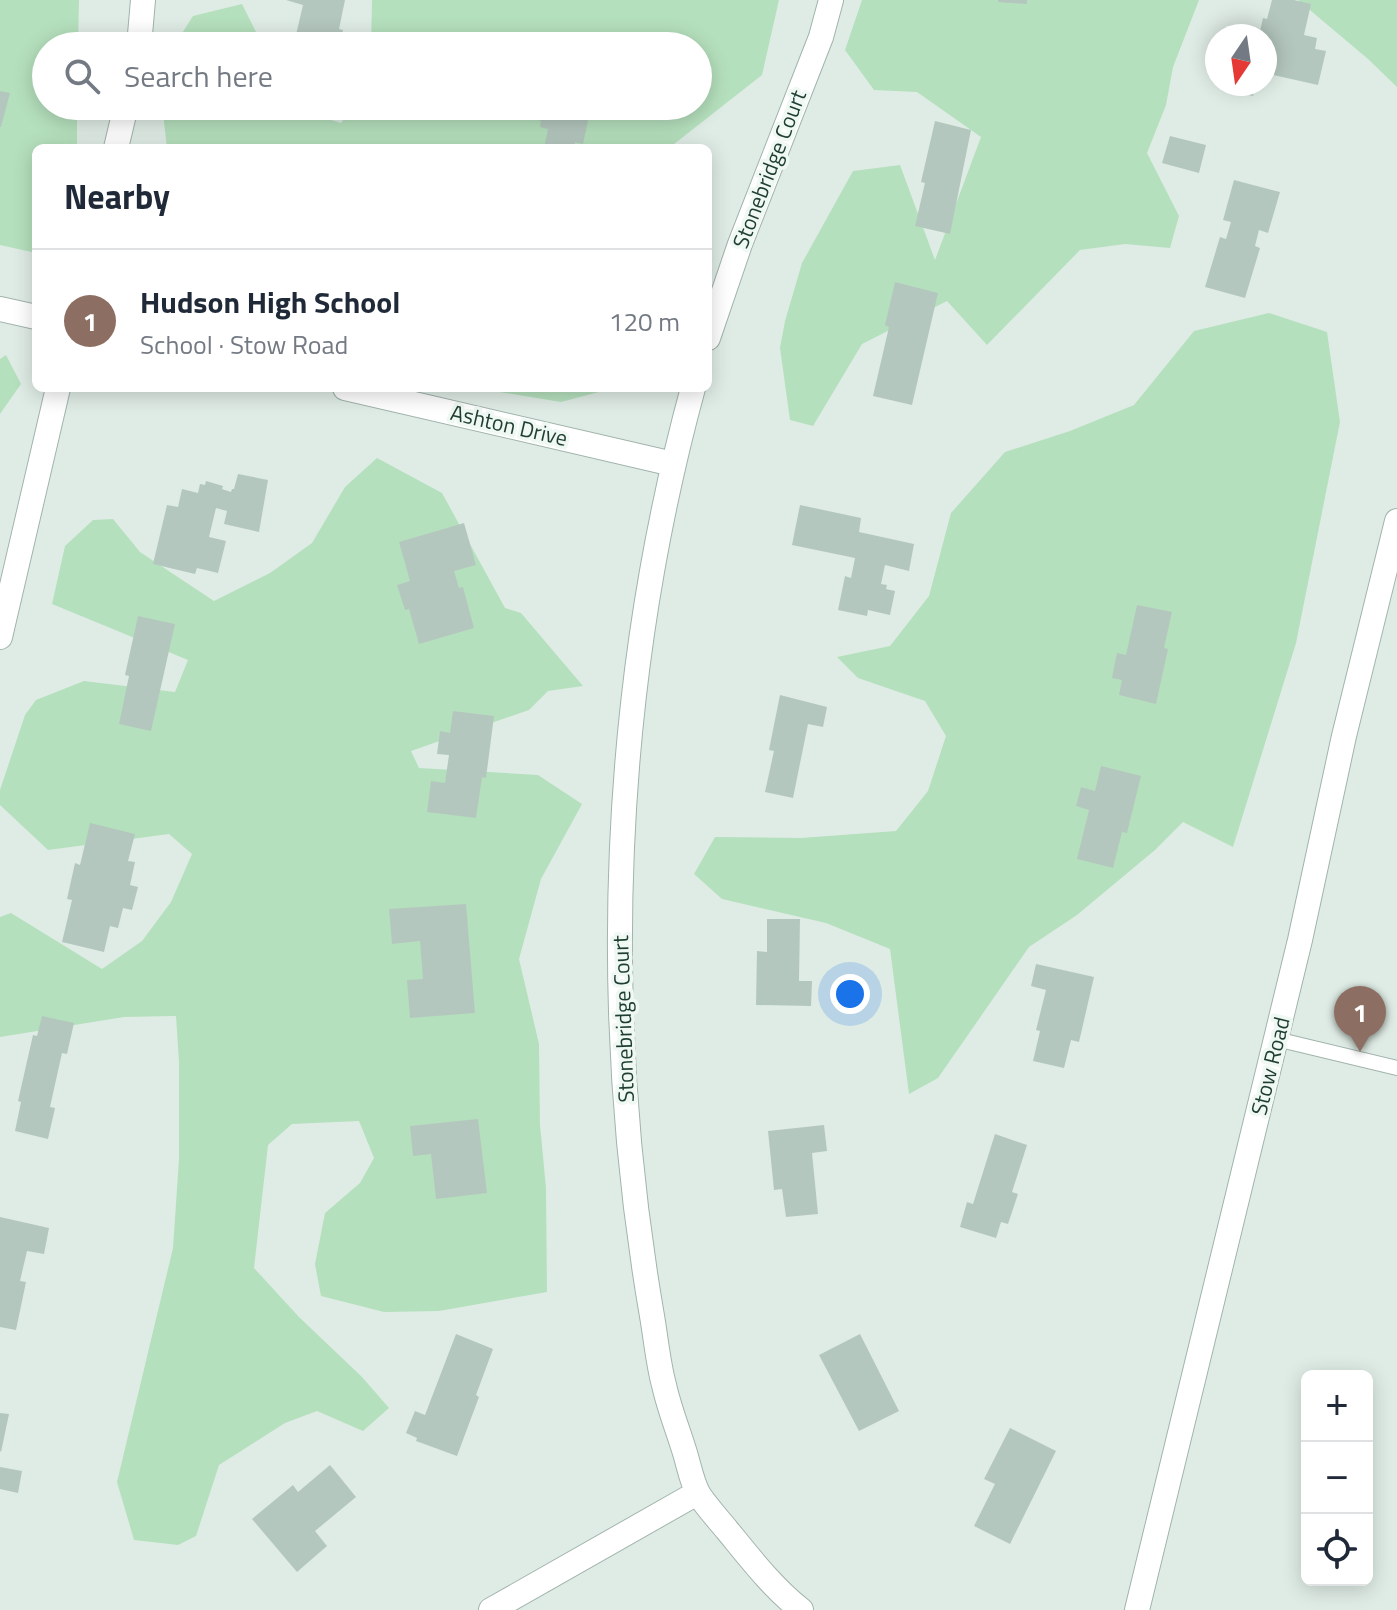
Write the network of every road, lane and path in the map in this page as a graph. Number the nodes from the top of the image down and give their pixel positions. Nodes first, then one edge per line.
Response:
1 (143, 0) edge
2 (831, 0) edge
3 (140, 32) edge
4 (123, 120) edge
5 (117, 144) edge
6 (0, 309) edge
7 (32, 316) edge
8 (712, 326) edge
9 (57, 392) edge
10 (362, 392) edge
11 (692, 392) edge
12 (673, 464) junction
13 (1397, 521) edge
14 (0, 637) edge
15 (1276, 1039) junction
16 (1397, 1068) edge
17 (697, 1493) junction
18 (491, 1610) edge
19 (801, 1610) edge
20 (1137, 1610) edge

1 - 3 street
2 - 8 street, Stonebridge Court
4 - 5 street
6 - 7 street
9 - 14 street
10 - 12 street, Ashton Drive
11 - 12 street, Stonebridge Court
12 - 17 street, Stonebridge Court
13 - 15 street, Stow Road
15 - 16 lane
15 - 20 street, Stow Road
17 - 18 street
17 - 19 street, Stonebridge Court

